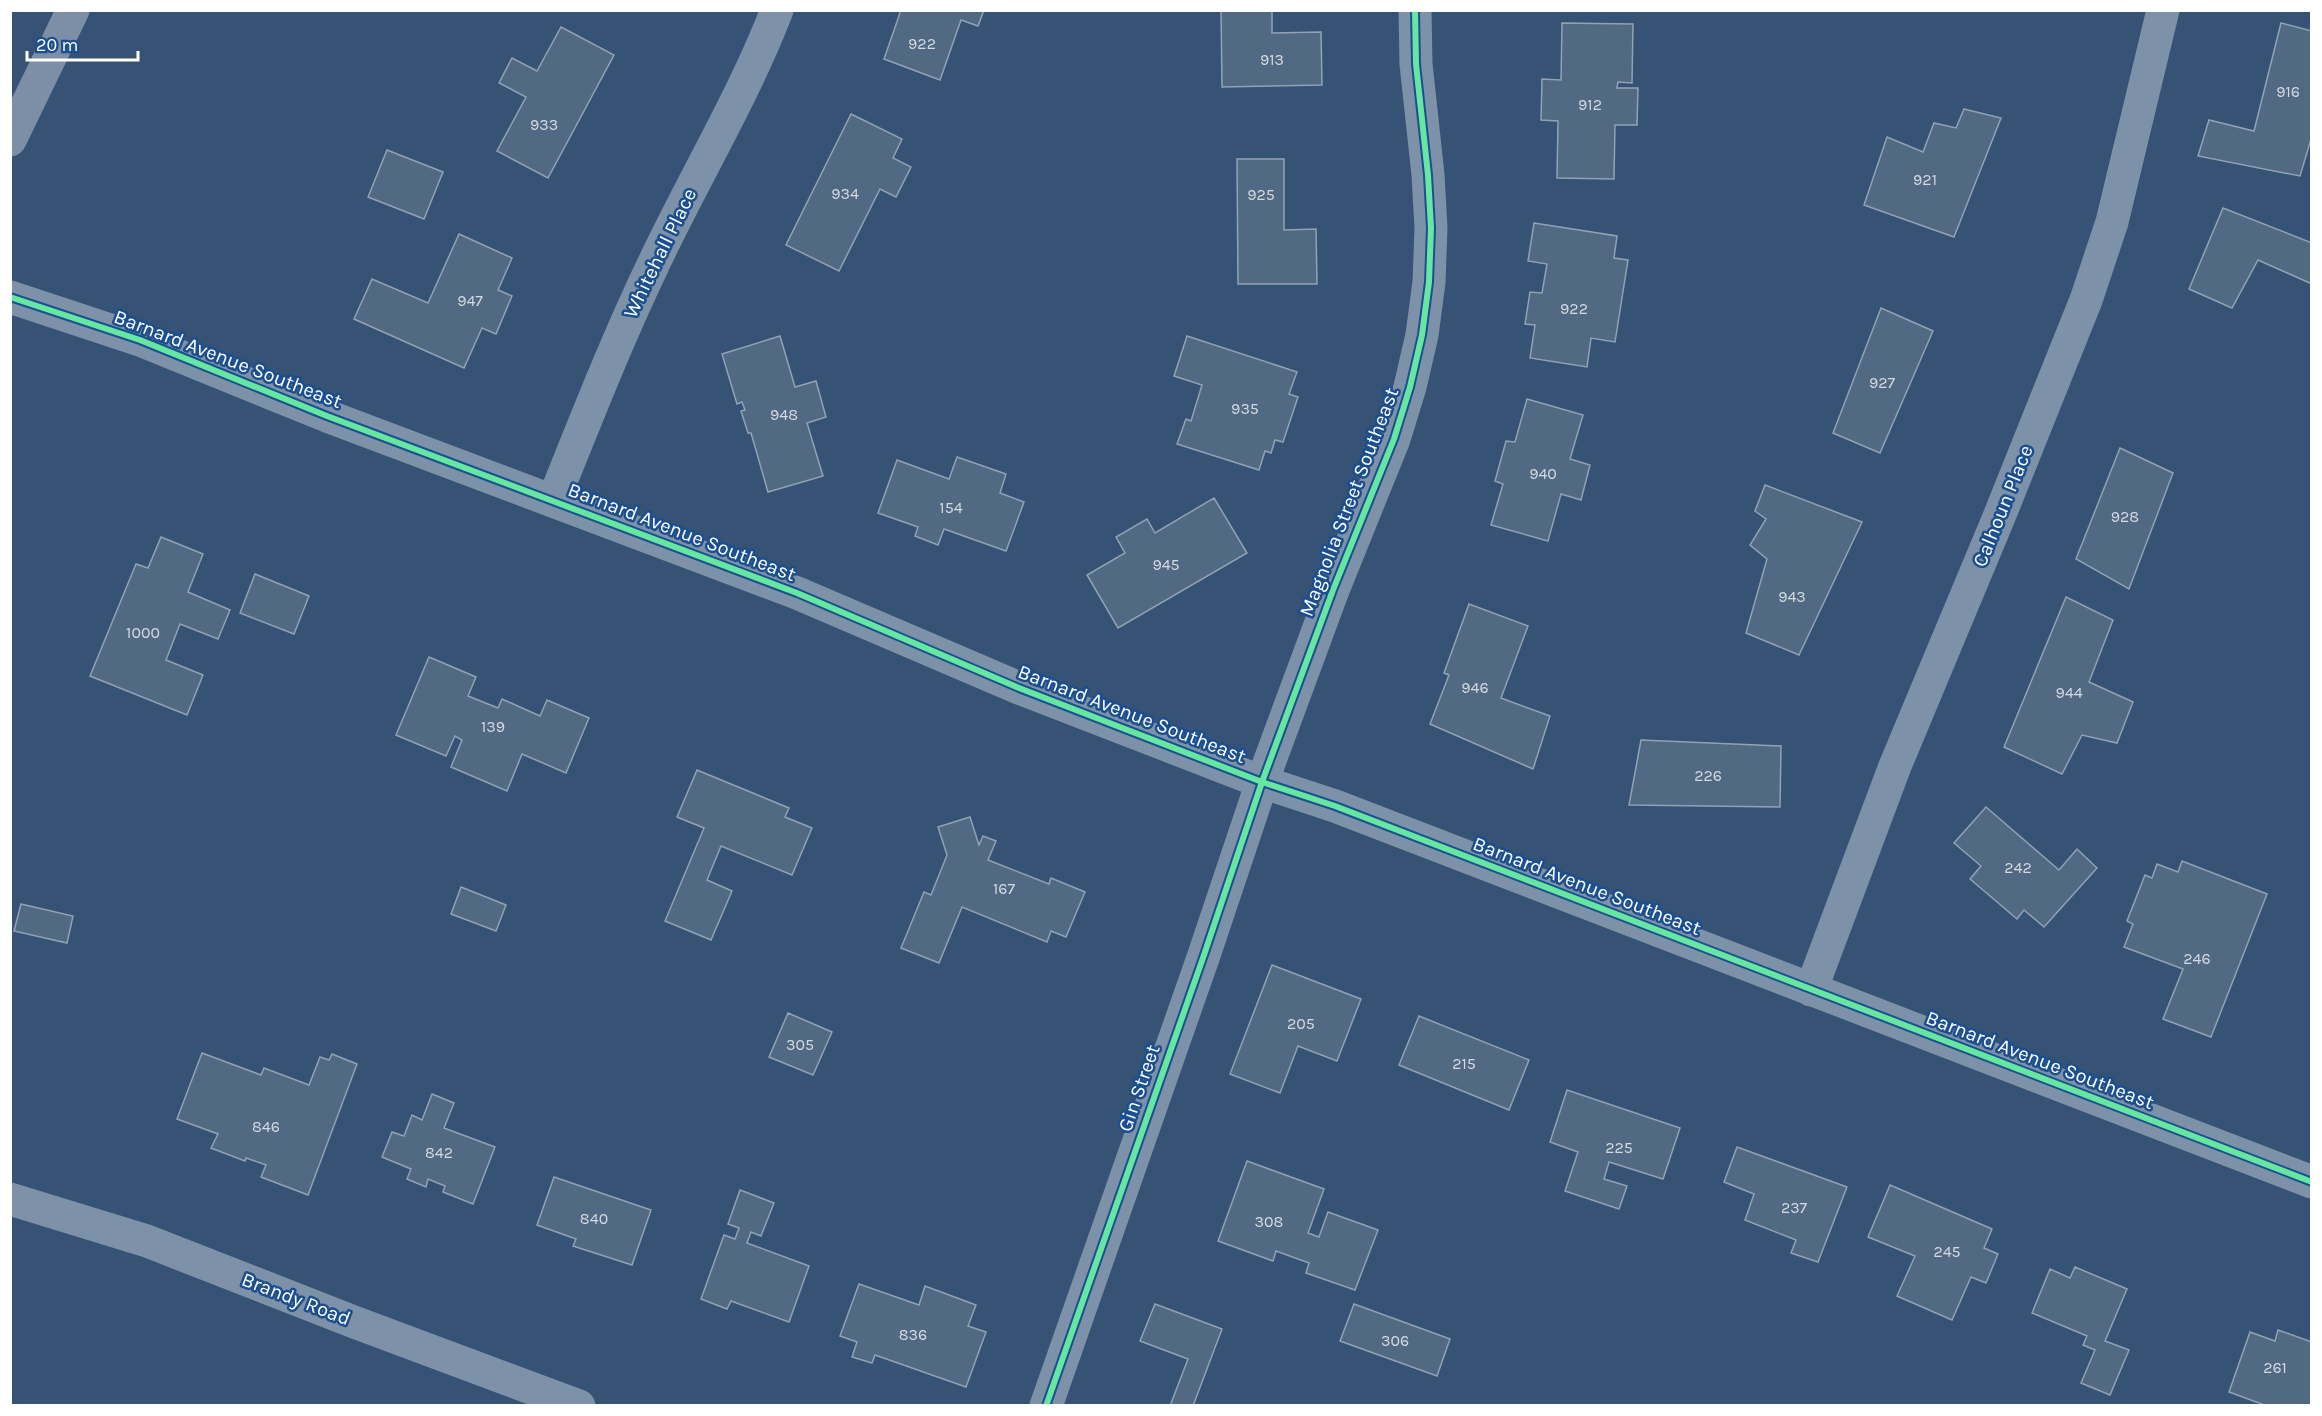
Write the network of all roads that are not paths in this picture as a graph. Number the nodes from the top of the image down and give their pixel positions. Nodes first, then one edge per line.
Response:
1 (73, 10) edge
2 (777, 10) edge
3 (1415, 10) edge
4 (2163, 10) edge
5 (10, 140) edge
6 (10, 297) edge
7 (553, 501) junction
8 (1262, 782) junction
9 (1810, 990) junction
10 (2312, 1182) edge
11 (10, 1199) edge
12 (579, 1406) edge
13 (1046, 1406) edge

1 - 5 main road
2 - 7 street, Whitehall Place
3 - 8 street, Magnolia Street Southeast
4 - 9 street, Calhoun Place
6 - 7 street, Barnard Avenue Southeast
7 - 8 street, Barnard Avenue Southeast
8 - 9 street, Barnard Avenue Southeast
8 - 13 street, Gin Street
9 - 10 street, Barnard Avenue Southeast
11 - 12 street, Brandy Road

